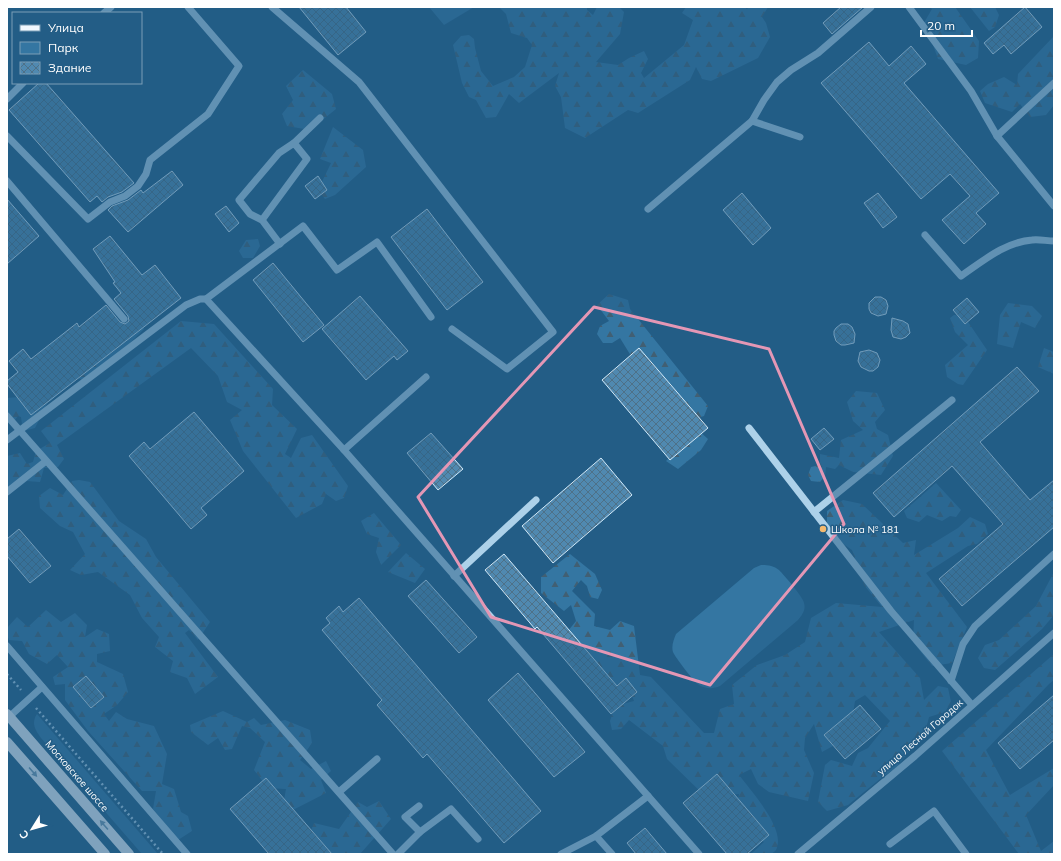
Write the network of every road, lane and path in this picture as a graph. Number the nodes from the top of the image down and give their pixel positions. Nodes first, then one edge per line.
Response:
1 (188, 7) edge
2 (272, 7) edge
3 (871, 7) edge
4 (909, 7) edge
5 (1054, 83) edge
6 (22, 84) edge
7 (7, 99) edge
8 (320, 118) dead end
9 (752, 121) junction
10 (7, 136) edge
11 (997, 136) junction
12 (800, 137) dead end
13 (294, 143) junction
14 (7, 181) edge
15 (1054, 206) edge
16 (648, 209) dead end
17 (262, 220) junction
18 (925, 235) dead end
19 (1054, 241) edge
20 (280, 244) junction
21 (206, 299) junction
22 (432, 317) dead end
23 (124, 320) dead end
24 (452, 329) dead end
25 (426, 377) dead end
26 (952, 400) dead end
27 (7, 416) edge
28 (749, 428) dead end
29 (20, 430) junction
30 (7, 440) edge
31 (344, 450) junction
32 (46, 461) junction
33 (7, 492) edge
34 (536, 500) dead end
35 (814, 512) junction
36 (1054, 554) edge
37 (454, 576) junction
38 (1053, 635) edge
39 (7, 646) edge
40 (7, 674) edge
41 (951, 682) junction
42 (42, 687) junction
43 (29, 699) junction
44 (972, 705) junction
45 (8, 715) edge
46 (7, 742) edge
47 (377, 759) dead end
48 (339, 792) junction
49 (648, 796) junction
50 (419, 806) dead end
51 (420, 832) junction
52 (596, 836) junction
53 (478, 839) dead end
54 (890, 844) dead end
55 (105, 854) edge
56 (129, 854) edge
57 (163, 854) edge
58 (188, 854) edge
59 (393, 854) edge
60 (398, 854) edge
61 (562, 854) edge
62 (612, 854) edge
63 (699, 854) edge
64 (798, 854) edge
65 (966, 854) edge

1 - 10 street
2 - 24 street
3 - 9 street
4 - 11 street
5 - 11 street
6 - 7 street
8 - 13 street
9 - 12 street
9 - 16 street
11 - 15 street
13 - 17 street
13 - 17 street
14 - 23 street
17 - 20 street
18 - 19 street
20 - 21 street
20 - 22 street
21 - 29 street
21 - 31 street
25 - 31 street
26 - 35 street
27 - 29 street
28 - 35 street
29 - 30 street
29 - 32 street
31 - 37 street
32 - 33 street
32 - 48 street
34 - 37 street
35 - 41 street
36 - 41 street
37 - 49 street
38 - 44 street, улица Лесной Городок
39 - 42 street
40 - 43 path
41 - 44 street
42 - 43 street
42 - 58 street
43 - 45 street
43 - 57 path
44 - 64 street, улица Лесной Городок
56 -> 45 main road, Московское шоссе
46 -> 55 main road
47 - 48 street
48 - 59 street
49 - 52 street
49 - 63 street
50 - 51 street
51 - 53 street
51 - 60 street
52 - 61 street
52 - 62 street
54 - 65 street

